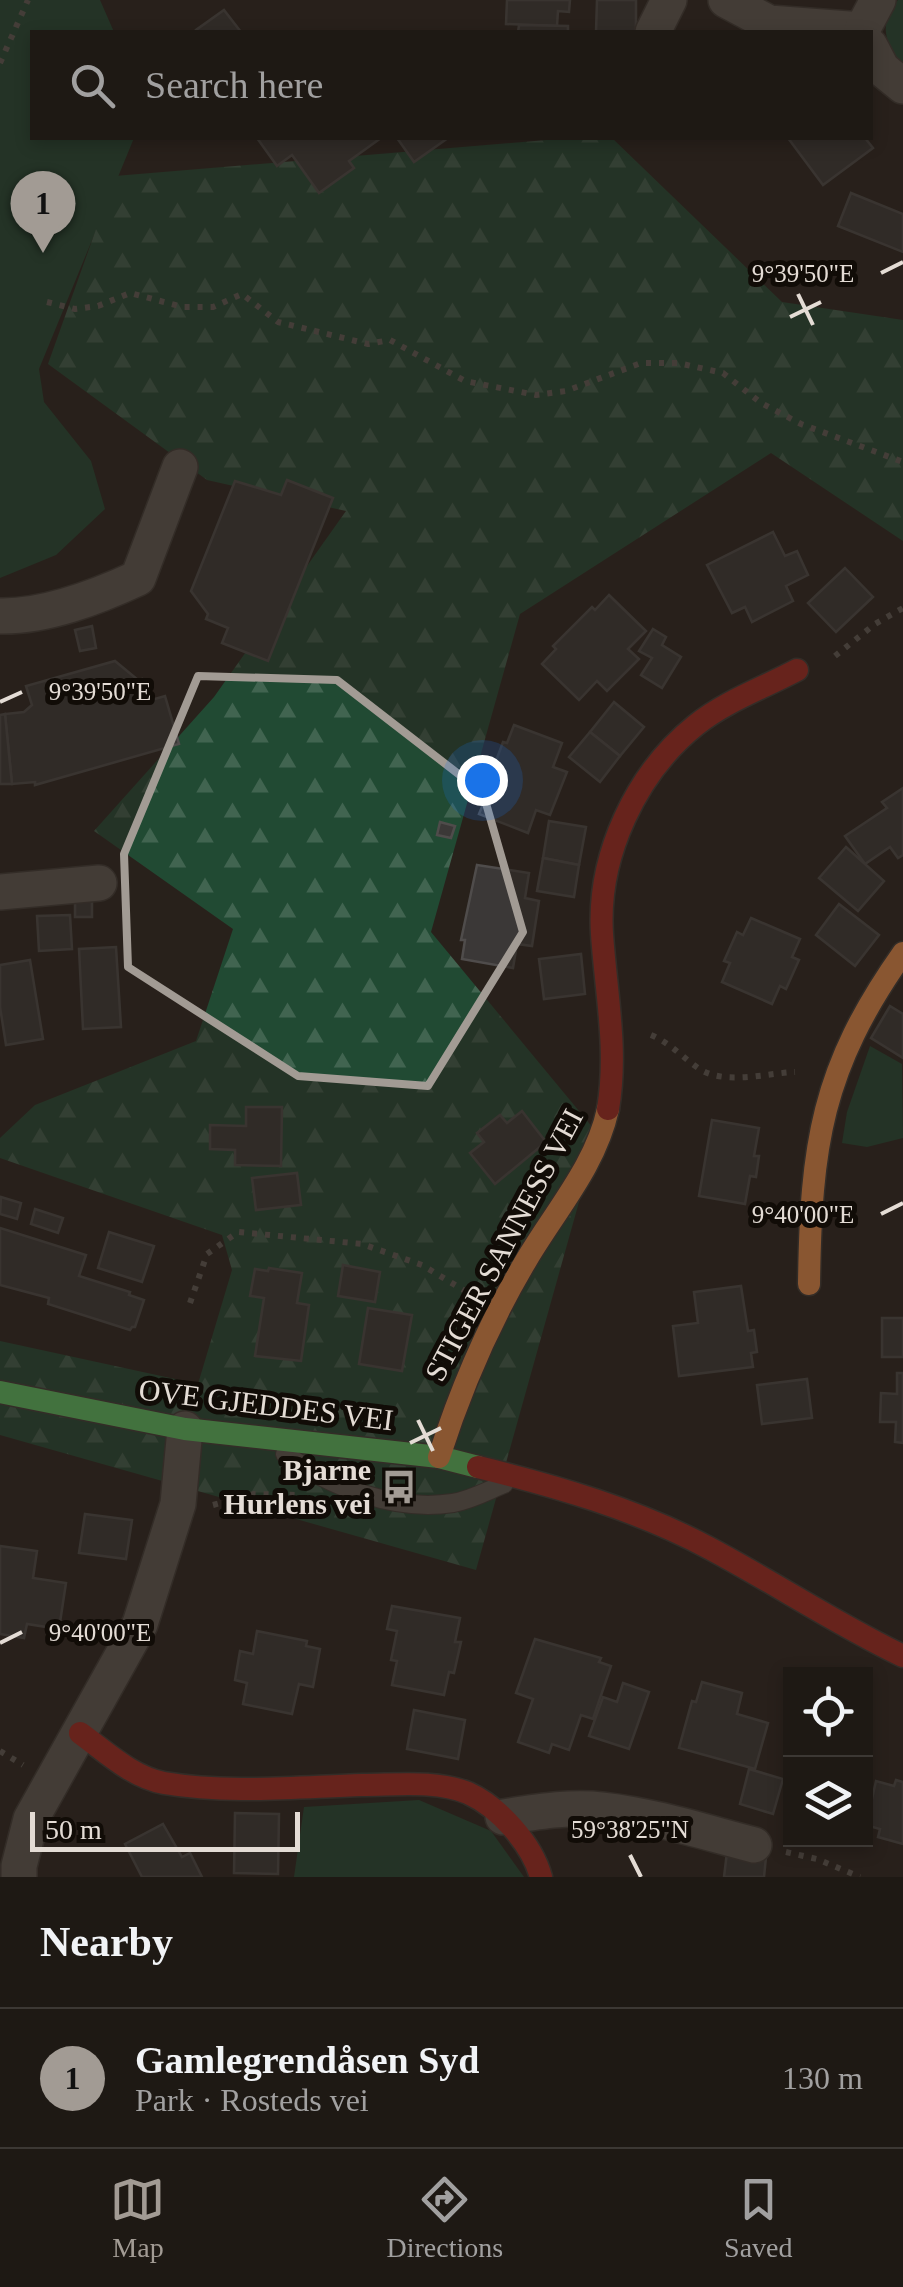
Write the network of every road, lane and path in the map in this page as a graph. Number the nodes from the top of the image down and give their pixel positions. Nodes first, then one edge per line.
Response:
1 (28, 0) edge
2 (669, 0) edge
3 (726, 0) edge
4 (869, 27) edge
5 (655, 30) edge
6 (873, 40) edge
7 (0, 62) edge
8 (903, 86) edge
9 (48, 302) dead end
10 (903, 462) edge
11 (180, 467) dead end
12 (903, 608) edge
13 (0, 616) edge
14 (797, 670) joint
15 (99, 883) dead end
16 (0, 892) edge
17 (903, 953) edge
18 (611, 1026) junction
19 (836, 1069) junction
20 (809, 1284) dead end
21 (190, 1303) dead end
22 (498, 1312) junction
23 (0, 1392) edge
24 (185, 1429) junction
25 (267, 1436) junction
26 (439, 1456) junction
27 (520, 1476) junction
28 (339, 1486) junction
29 (167, 1538) junction
30 (903, 1656) edge
31 (80, 1734) junction
32 (503, 1816) junction
33 (754, 1844) joint
34 (19, 1877) edge
35 (541, 1877) edge
36 (860, 1877) edge

1 - 7 path
2 - 5 street
3 - 4 street
6 - 8 street
9 - 10 path
11 - 13 street
12 - 14 path
14 - 18 street, STIGER SANNESS VEI
15 - 16 street
17 - 19 street
18 - 19 path
18 - 22 street, STIGER SANNESS VEI
19 - 20 street
21 - 22 path
22 - 26 street, STIGER SANNESS VEI
23 - 24 street, OVE GJEDDES VEI
24 - 25 street, OVE GJEDDES VEI
24 - 29 street
25 - 26 street, OVE GJEDDES VEI
25 - 28 lane
26 - 27 street, OVE GJEDDES VEI
27 - 28 lane
27 - 30 street, OVE GJEDDES VEI
28 - 29 path
29 - 31 street
31 - 32 street
31 - 34 street
32 - 33 street
32 - 35 street
33 - 36 path

